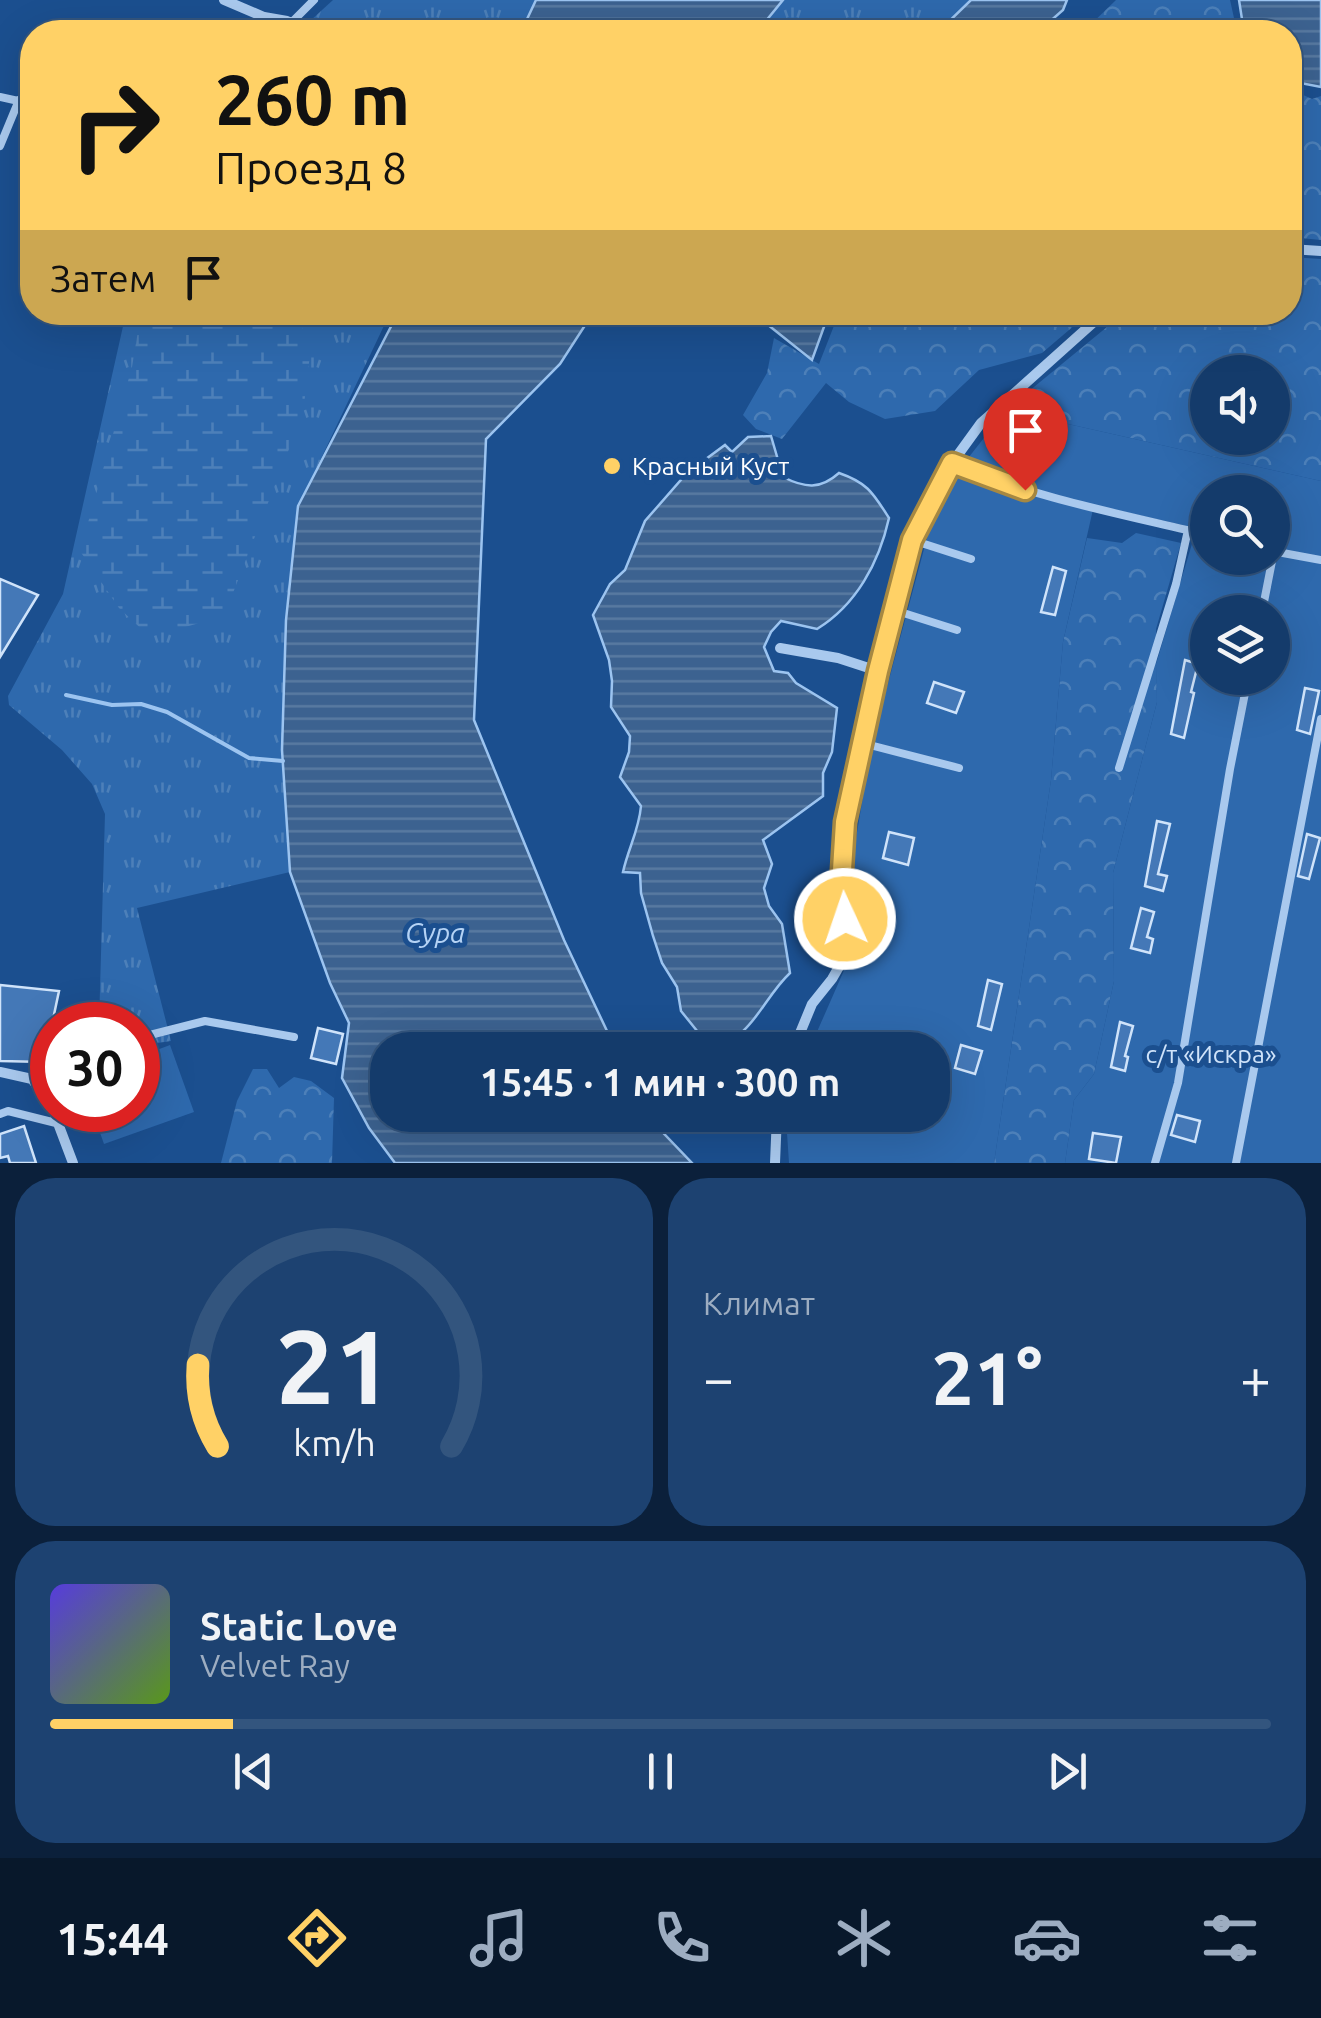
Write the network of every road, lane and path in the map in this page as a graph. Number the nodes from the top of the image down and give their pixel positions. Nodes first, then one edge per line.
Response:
1 (224, 0) edge
2 (314, 0) edge
3 (284, 20) edge
4 (291, 20) edge
5 (0, 97) edge
6 (19, 100) joint
7 (0, 146) edge
8 (1090, 325) edge
9 (952, 463) junction
10 (1188, 530) joint
11 (912, 540) junction
12 (1290, 554) edge
13 (971, 559) dead end
14 (1321, 560) edge
15 (894, 610) junction
16 (958, 630) dead end
17 (780, 648) dead end
18 (878, 671) junction
19 (1245, 695) edge
20 (1321, 719) edge
21 (862, 744) junction
22 (959, 768) dead end
23 (1119, 768) dead end
24 (160, 1032) edge
25 (801, 1032) edge
26 (294, 1037) dead end
27 (0, 1072) edge
28 (30, 1079) edge
29 (0, 1114) edge
30 (30, 1117) edge
31 (63, 1132) edge
32 (777, 1132) edge
33 (73, 1163) edge
34 (775, 1163) edge
35 (1155, 1163) edge
36 (1236, 1163) edge

1 - 3 street
2 - 4 lane
5 - 6 lane
6 - 7 lane
8 - 9 street
9 - 10 lane
9 - 11 street
10 - 23 lane
11 - 13 lane
11 - 15 street
12 - 14 lane
15 - 16 lane
15 - 18 street
17 - 18 street
18 - 21 street
19 - 35 lane
20 - 36 lane
21 - 22 lane
21 - 25 street
24 - 26 lane
27 - 28 street
29 - 30 lane
31 - 33 street
32 - 34 street

